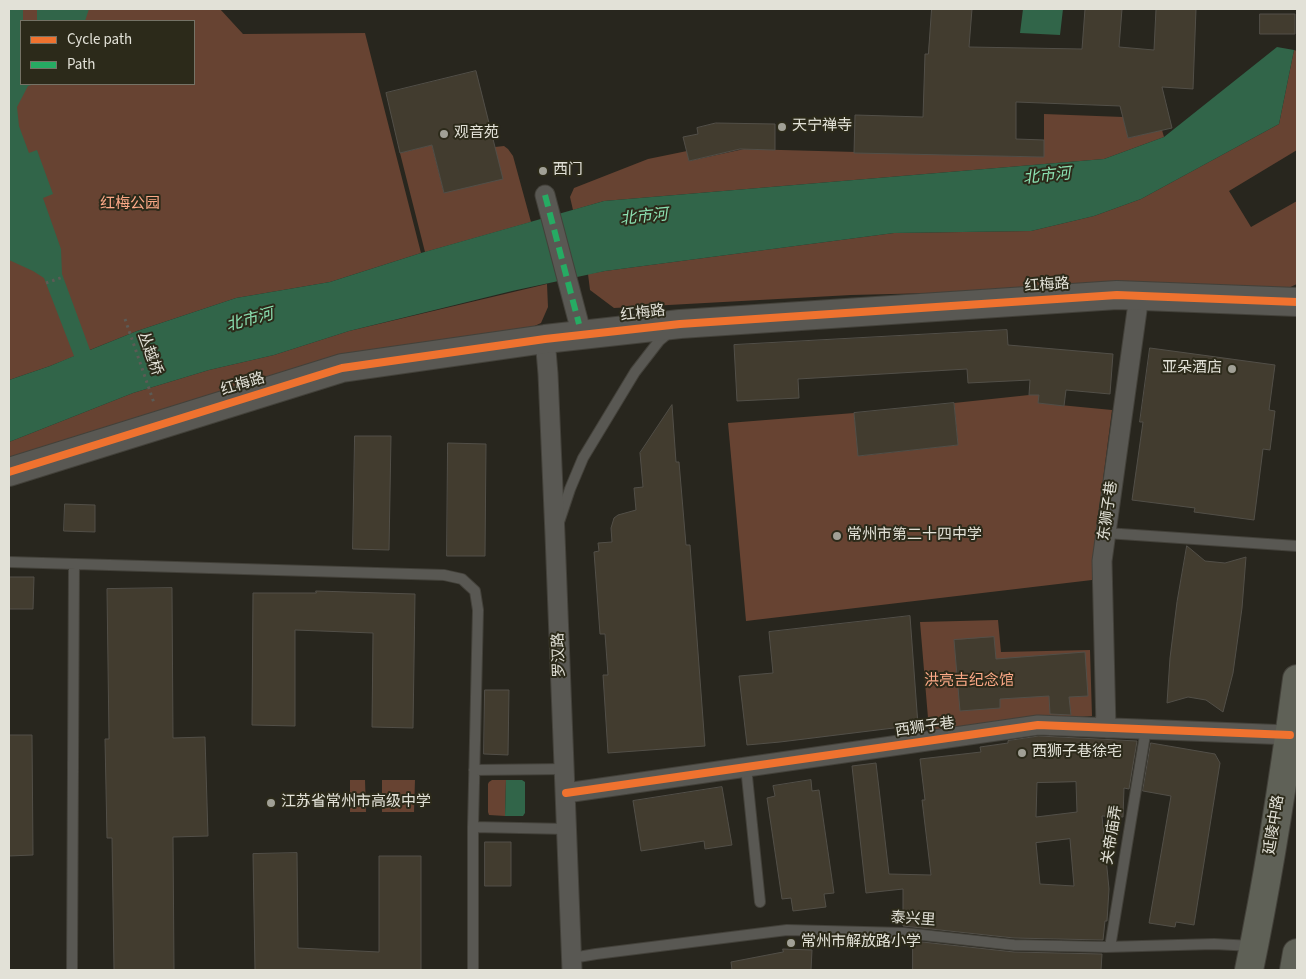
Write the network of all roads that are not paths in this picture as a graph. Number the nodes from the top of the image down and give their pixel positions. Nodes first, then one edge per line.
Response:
1 (545, 195) dead end
2 (1139, 296) junction
3 (1297, 302) edge
4 (579, 324) dead end
5 (680, 324) junction
6 (545, 339) junction
7 (9, 472) edge
8 (1106, 533) junction
9 (555, 535) junction
10 (1297, 546) edge
11 (9, 562) edge
12 (74, 564) junction
13 (1297, 679) edge
14 (1106, 728) junction
15 (1146, 729) junction
16 (1290, 735) junction
17 (746, 767) junction
18 (565, 769) junction
19 (474, 770) junction
20 (566, 793) junction
21 (473, 827) junction
22 (567, 828) junction
23 (760, 902) dead end
24 (1110, 947) junction
25 (1297, 953) edge
26 (1251, 958) edge
27 (572, 964) edge
28 (72, 970) edge
29 (473, 970) edge
30 (1294, 970) edge

1 - 4 street
2 - 3 street, 红梅路
2 - 5 street, 红梅路
2 - 8 street, 东狮子巷
5 - 6 street, 红梅路
5 - 9 lane
6 - 7 street, 红梅路
6 - 9 street, 罗汉路
8 - 10 lane
8 - 14 street, 东狮子巷
9 - 18 street, 罗汉路
11 - 12 lane
12 - 19 lane
12 - 28 lane
13 - 16 main road, 延陵中路
14 - 15 street, 西狮子巷
14 - 17 street, 西狮子巷
15 - 16 street, 西狮子巷
15 - 24 lane, 关帝庙弄
16 - 26 main road, 延陵中路
17 - 20 street, 西狮子巷
17 - 23 lane
18 - 19 lane
18 - 20 street, 罗汉路
19 - 21 lane
20 - 22 street, 罗汉路
21 - 22 lane
21 - 29 lane
22 - 27 street, 罗汉路
24 - 26 lane, 泰兴里
24 - 27 lane, 泰兴里
25 - 30 main road

